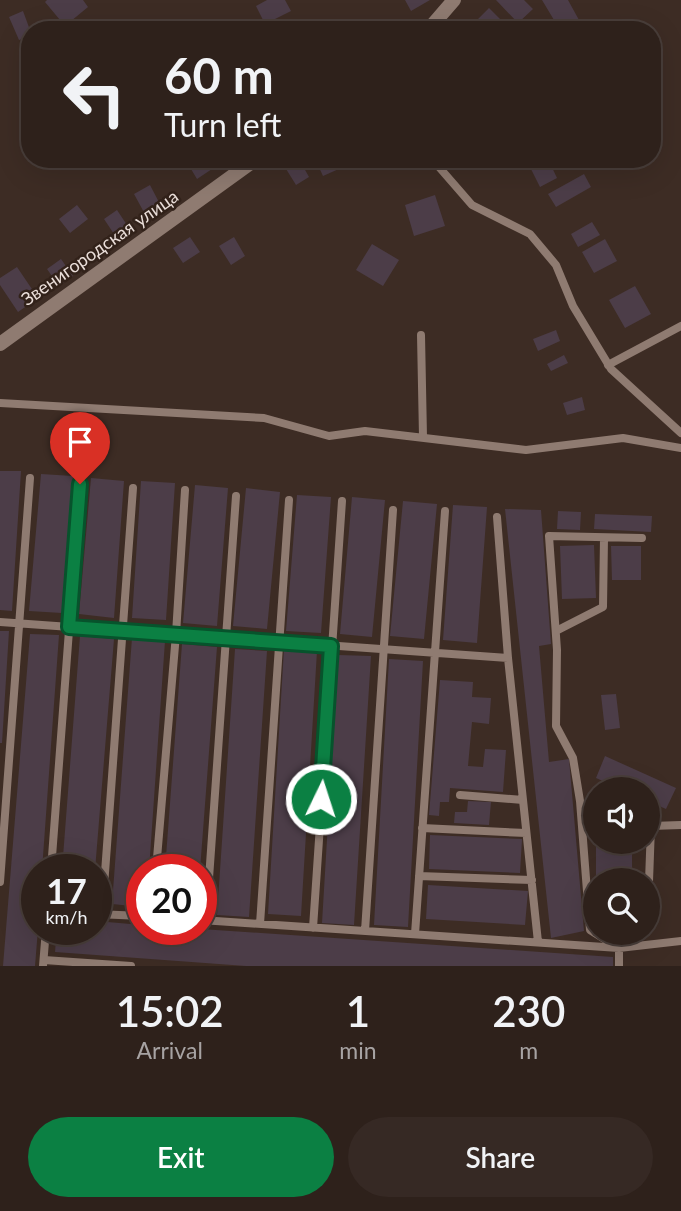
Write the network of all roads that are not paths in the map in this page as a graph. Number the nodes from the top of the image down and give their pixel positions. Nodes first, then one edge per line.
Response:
1 (454, 0) edge
2 (436, 21) edge
3 (244, 168) edge
4 (440, 168) edge
5 (681, 326) edge
6 (421, 335) dead end
7 (0, 344) edge
8 (608, 365) junction
9 (0, 402) edge
10 (681, 433) edge
11 (424, 437) junction
12 (681, 448) edge
13 (30, 478) dead end
14 (80, 484) dead end
15 (133, 488) dead end
16 (185, 490) dead end
17 (236, 496) dead end
18 (289, 500) dead end
19 (342, 501) dead end
20 (393, 510) dead end
21 (444, 511) dead end
22 (497, 517) dead end
23 (604, 538) junction
24 (642, 538) dead end
25 (0, 622) edge
26 (21, 623) junction
27 (69, 627) junction
28 (124, 631) junction
29 (556, 631) junction
30 (176, 634) junction
31 (226, 638) junction
32 (279, 642) junction
33 (331, 646) junction
34 (382, 649) junction
35 (435, 653) junction
36 (508, 658) junction
37 (460, 795) dead end
38 (523, 800) junction
39 (660, 825) edge
40 (681, 825) edge
41 (422, 828) junction
42 (526, 832) junction
43 (52, 854) edge
44 (104, 854) edge
45 (157, 854) edge
46 (209, 854) edge
47 (419, 876) junction
48 (531, 880) junction
49 (0, 882) edge
50 (217, 921) edge
51 (260, 924) junction
52 (313, 928) junction
53 (365, 931) junction
54 (415, 934) junction
55 (681, 941) edge
56 (538, 942) junction
57 (45, 945) edge
58 (619, 948) junction
59 (43, 963) edge
60 (131, 966) edge
61 (619, 966) edge

1 - 2 street
3 - 7 street, Звенигородская улица
4 - 8 lane
5 - 8 lane
6 - 11 lane
8 - 10 lane
9 - 11 lane
11 - 12 lane
13 - 26 lane
14 - 27 lane
15 - 28 lane
16 - 30 lane
17 - 31 lane
18 - 32 lane
19 - 33 lane
20 - 34 lane
21 - 35 lane
22 - 36 lane
23 - 24 lane
23 - 29 lane
23 - 29 lane
25 - 26 lane
26 - 27 lane
26 - 49 lane
27 - 28 lane
27 - 43 lane
28 - 30 lane
28 - 44 lane
29 - 58 lane
30 - 31 lane
30 - 45 lane
31 - 32 lane
31 - 46 lane
32 - 33 lane
32 - 51 lane
33 - 34 lane
33 - 52 lane
34 - 35 lane
34 - 53 lane
35 - 36 lane
35 - 41 lane
36 - 38 lane
37 - 38 lane
38 - 42 lane
39 - 40 lane
41 - 42 lane
41 - 47 lane
42 - 48 lane
47 - 48 lane
47 - 54 lane
48 - 56 lane
50 - 51 lane
51 - 52 lane
52 - 53 lane
53 - 54 lane
54 - 56 lane
55 - 58 lane
56 - 58 lane
57 - 59 lane
58 - 61 lane
59 - 60 lane

